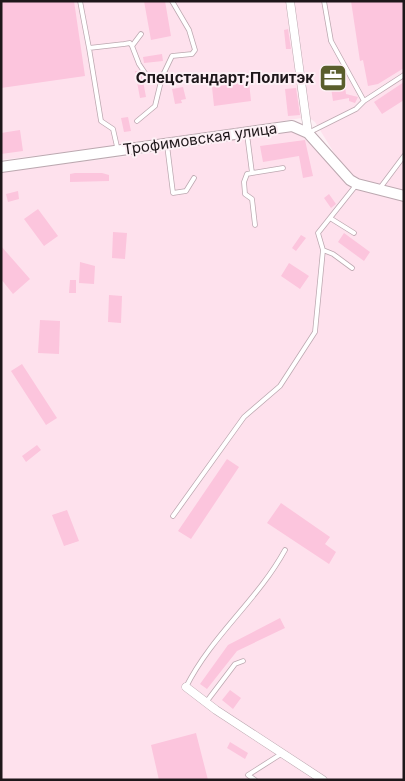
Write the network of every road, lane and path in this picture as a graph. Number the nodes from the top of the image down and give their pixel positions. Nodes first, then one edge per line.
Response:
1 (80, 1) edge
2 (172, 1) edge
3 (290, 1) edge
4 (324, 1) edge
5 (141, 34) dead end
6 (132, 46) junction
7 (89, 48) junction
8 (404, 75) edge
9 (162, 77) junction
10 (364, 101) junction
11 (137, 122) dead end
12 (247, 132) junction
13 (308, 133) junction
14 (167, 145) junction
15 (118, 151) junction
16 (404, 156) edge
17 (1, 167) edge
18 (283, 168) dead end
19 (252, 173) junction
20 (194, 178) dead end
21 (357, 184) junction
22 (379, 190) junction
23 (404, 196) edge
24 (330, 218) junction
25 (255, 225) dead end
26 (354, 233) dead end
27 (323, 250) junction
28 (352, 268) dead end
29 (173, 516) dead end
30 (285, 550) dead end
31 (243, 661) dead end
32 (186, 687) joint
33 (207, 701) junction
34 (281, 754) junction
35 (255, 780) edge
36 (323, 780) edge

1 - 7 lane
2 - 9 lane
3 - 13 street
4 - 10 lane
5 - 6 lane
6 - 7 lane
6 - 9 lane
7 - 15 lane
8 - 10 lane
9 - 11 lane
10 - 13 lane
12 - 13 street, Трофимовская улица
12 - 14 street, Трофимовская улица
12 - 19 lane
13 - 21 street
14 - 15 street, Трофимовская улица
14 - 20 lane
15 - 17 street, Трофимовская улица
16 - 22 lane
18 - 19 lane
19 - 25 lane
21 - 22 street
21 - 24 lane
22 - 23 street
24 - 26 lane
24 - 27 lane
27 - 28 lane
27 - 29 lane
30 - 32 lane
31 - 33 lane
32 - 33 street
33 - 34 street
34 - 35 lane
34 - 36 street

